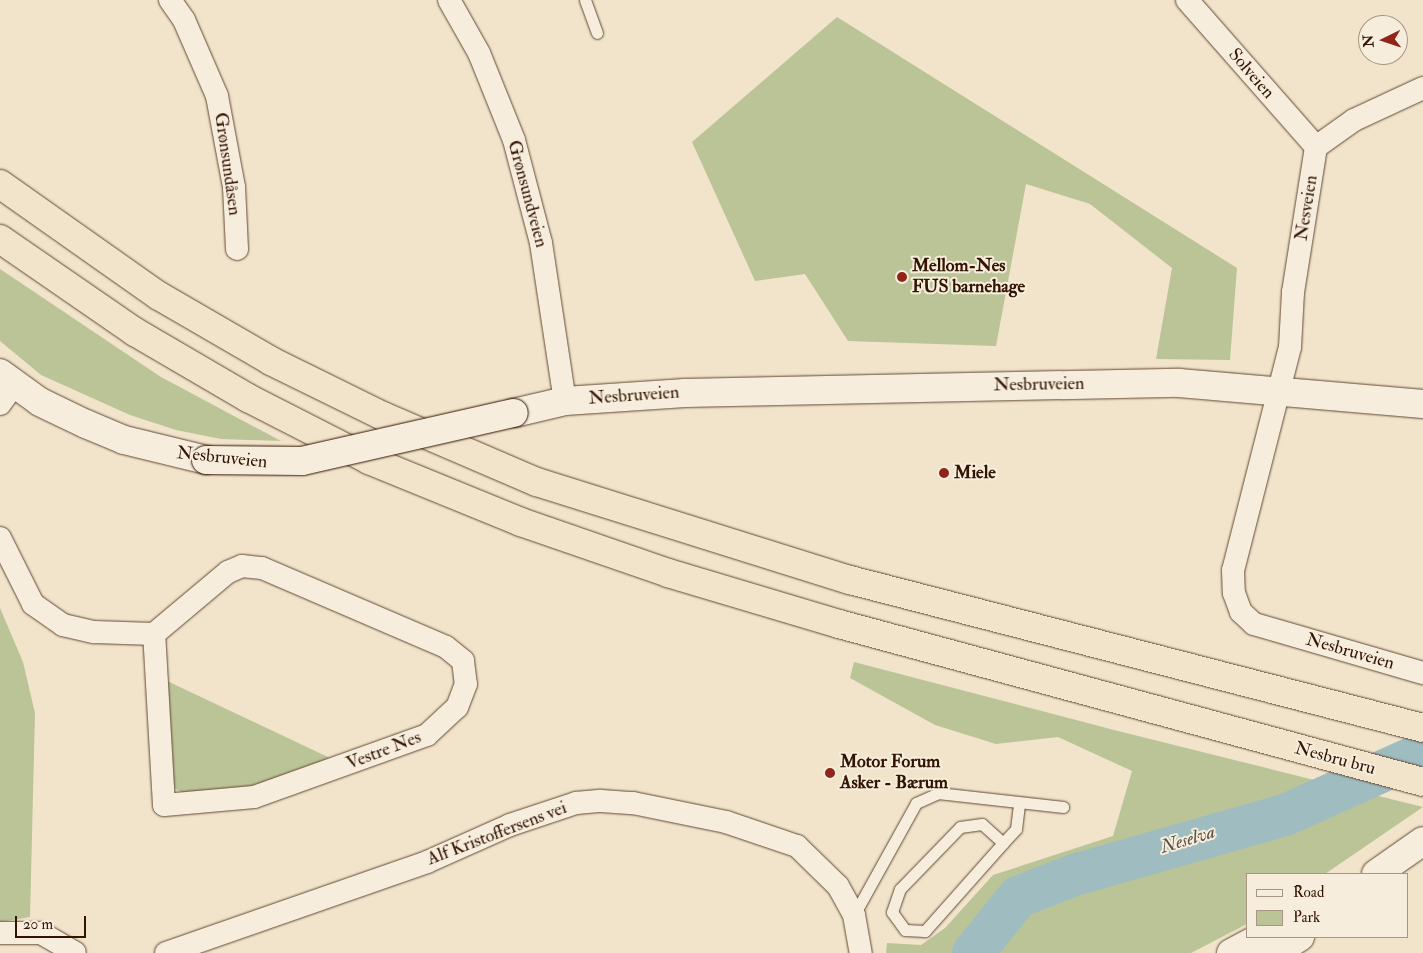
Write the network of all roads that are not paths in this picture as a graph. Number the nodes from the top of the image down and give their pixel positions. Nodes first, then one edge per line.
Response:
1 (170, 0) edge
2 (449, 0) edge
3 (585, 0) edge
4 (1187, 0) edge
5 (597, 33) dead end
6 (1423, 88) edge
7 (1316, 147) junction
8 (0, 184) edge
9 (0, 239) edge
10 (237, 249) dead end
11 (5, 387) edge
12 (1278, 389) junction
13 (565, 401) junction
14 (1423, 404) edge
15 (0, 538) edge
16 (154, 634) junction
17 (1423, 672) edge
18 (1423, 728) edge
19 (1423, 782) edge
20 (1019, 804) junction
21 (1063, 807) dead end
22 (1423, 842) edge
23 (1003, 843) junction
24 (1377, 873) edge
25 (854, 915) junction
26 (0, 933) edge
27 (1259, 938) edge
28 (1298, 938) edge
29 (75, 953) edge
30 (166, 953) edge
31 (861, 953) edge
32 (1231, 953) edge
33 (1275, 953) edge

1 - 10 street, Grønsundåsen
2 - 13 street, Grønsundveien
3 - 5 lane
4 - 7 street, Solveien
6 - 7 street
7 - 12 street, Nesveien
8 - 18 highway
9 - 19 highway, Nesbru bru
11 - 13 street, Nesbruveien, bridge
12 - 13 street, Nesbruveien
12 - 14 street, Nesbruveien
12 - 17 street, Nesbruveien
15 - 16 street
16 - 16 street, Vestre Nes
20 - 21 lane
20 - 23 lane
20 - 25 lane
22 - 24 street
23 - 23 lane
25 - 30 street, Alf Kristoffersens vei
25 - 31 street, Alf Kristoffersens vei
26 - 29 street
27 - 32 street
28 - 33 street

